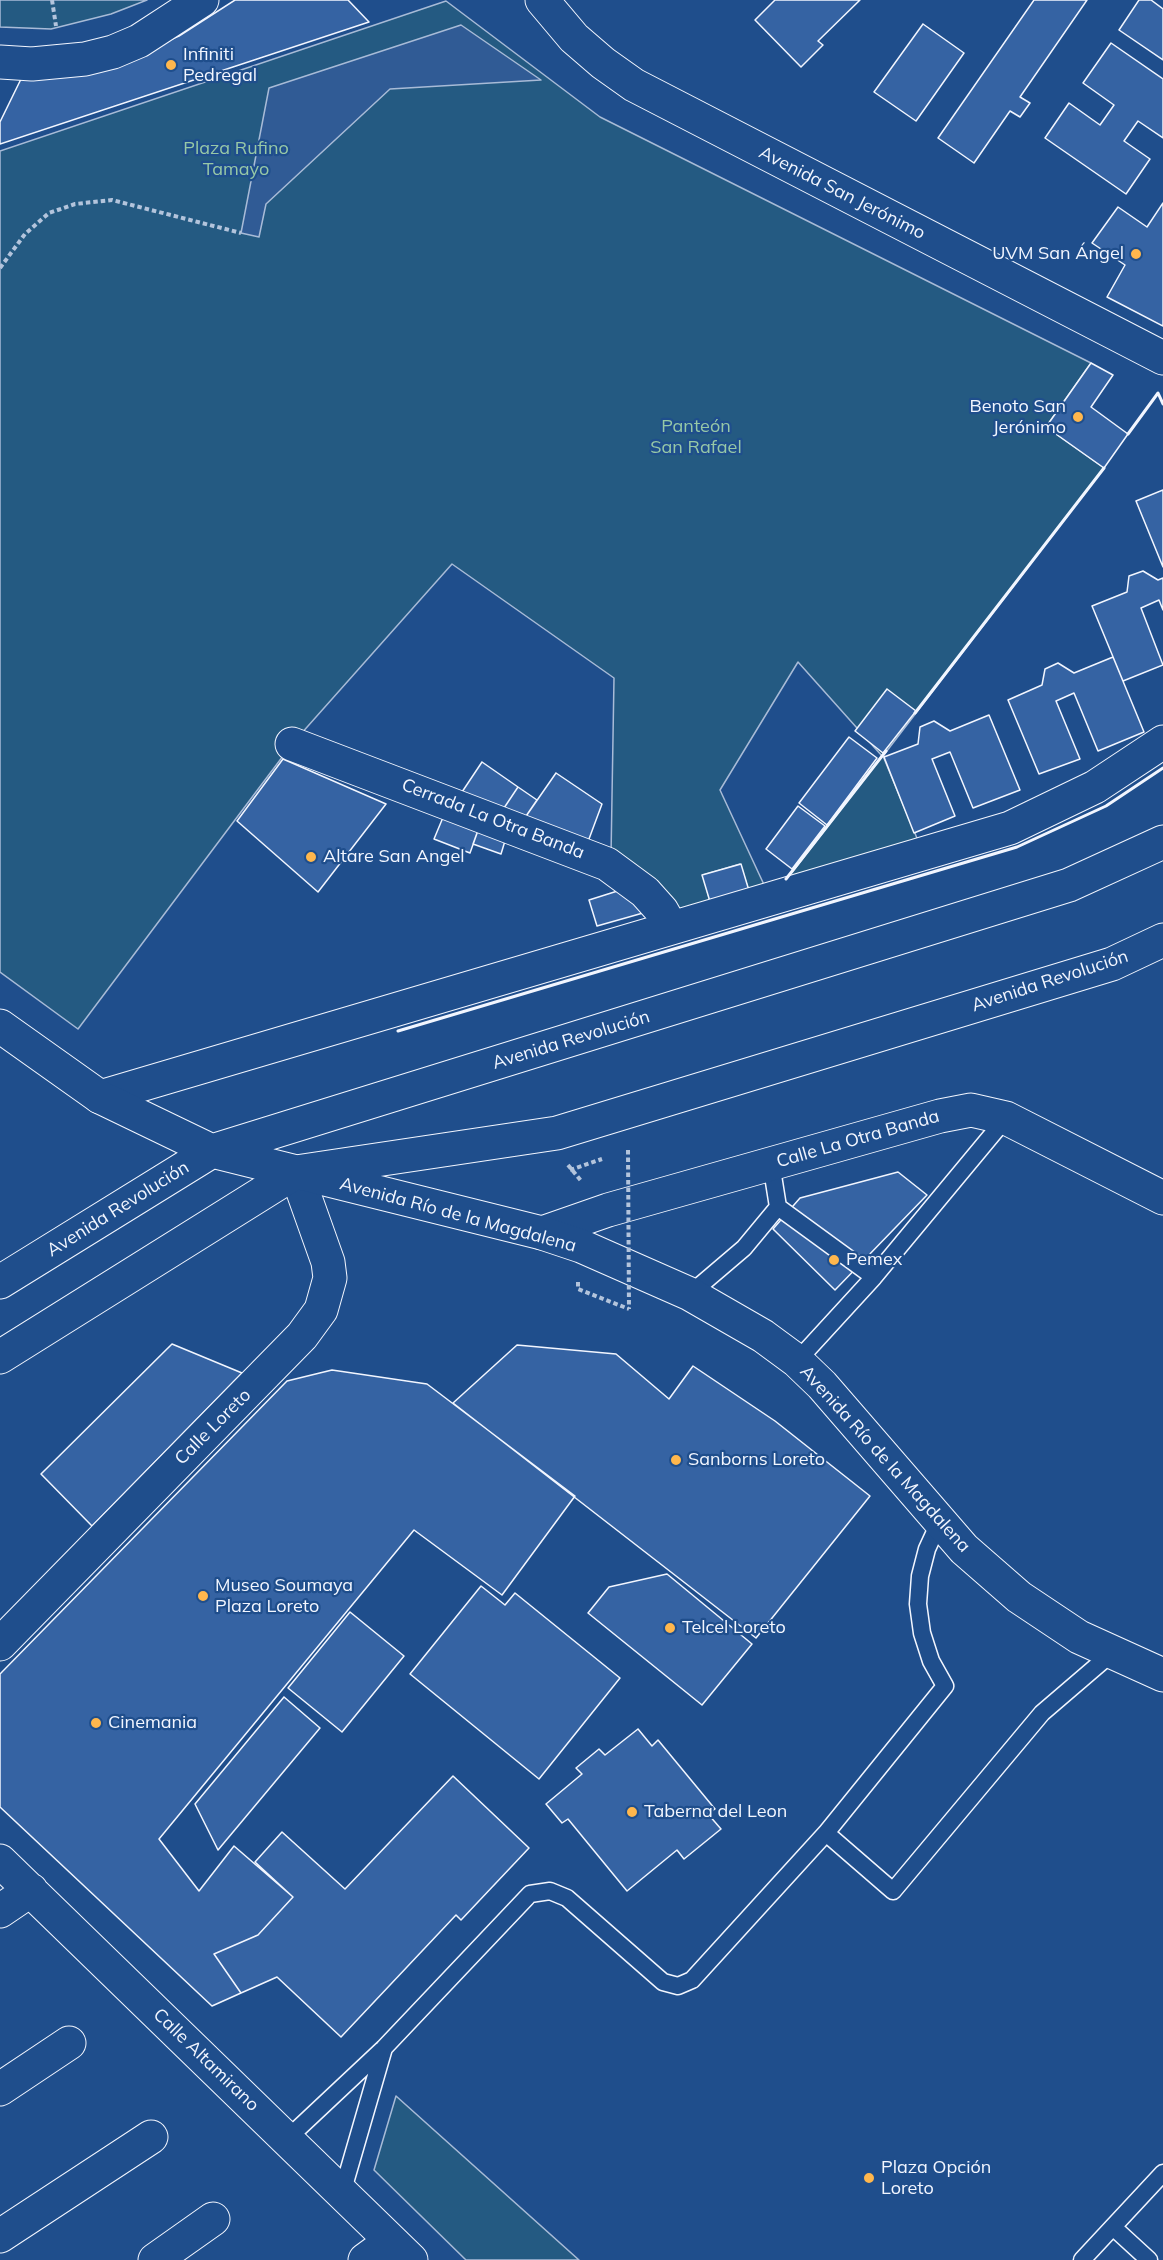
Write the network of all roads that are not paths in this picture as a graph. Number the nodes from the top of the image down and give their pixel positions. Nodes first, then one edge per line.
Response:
1 (202, 0) edge
2 (542, 0) edge
3 (0, 62) edge
4 (1163, 358) edge
5 (1163, 742) edge
6 (292, 744) dead end
7 (1163, 842) edge
8 (671, 927) junction
9 (1163, 940) edge
10 (0, 1026) edge
11 (100, 1097) junction
12 (1006, 1118) junction
13 (212, 1151) junction
14 (771, 1163) junction
15 (296, 1172) junction
16 (1163, 1198) edge
17 (778, 1207) junction
18 (542, 1233) junction
19 (874, 1277) junction
20 (0, 1282) edge
21 (690, 1294) junction
22 (0, 1357) edge
23 (797, 1360) junction
24 (939, 1522) junction
25 (0, 1644) edge
26 (1112, 1653) junction
27 (1163, 1675) edge
28 (826, 1833) junction
29 (0, 1861) edge
30 (31, 1890) junction
31 (0, 1911) edge
32 (69, 2043) dead end
33 (384, 2048) junction
34 (0, 2089) edge
35 (151, 2136) dead end
36 (287, 2139) junction
37 (1163, 2173) edge
38 (342, 2193) junction
39 (213, 2219) dead end
40 (1113, 2227) junction
41 (0, 2236) edge
42 (401, 2251) edge
43 (155, 2260) edge
44 (365, 2260) edge
45 (1082, 2260) edge
46 (1149, 2260) edge

1 - 3 main road
2 - 4 main road, Avenida San Jerónimo
5 - 8 main road
6 - 8 main road, Cerrada La Otra Banda
7 - 13 main road, Avenida Revolución
8 - 11 main road
9 - 15 main road, Avenida Revolución
10 - 11 main road, Avenida Río de la Magdalena
11 - 13 main road, Avenida Río de la Magdalena
12 - 14 main road, Calle La Otra Banda
12 - 16 main road, Calle La Otra Banda
12 - 19 lane
13 - 15 main road, Avenida Río de la Magdalena
13 - 20 main road, Avenida Revolución
14 - 17 lane
14 - 18 main road, Calle La Otra Banda
15 - 18 main road, Avenida Río de la Magdalena
15 - 22 main road, Avenida Revolución
15 - 25 main road, Calle Loreto
17 - 19 lane
17 - 21 lane
18 - 21 main road, Avenida Río de la Magdalena
19 - 23 lane
21 - 23 main road, Avenida Río de la Magdalena
23 - 24 main road, Avenida Río de la Magdalena
24 - 26 main road, Avenida Río de la Magdalena
24 - 28 lane
26 - 27 main road, Avenida Río de la Magdalena
26 - 28 lane
28 - 33 lane
29 - 30 main road, Calle Altamirano
30 - 31 main road
30 - 36 main road, Calle Altamirano
32 - 34 main road
33 - 36 lane
33 - 38 lane
35 - 41 main road
36 - 38 main road, Calle Altamirano
37 - 40 lane
38 - 42 main road, Calle Altamirano
39 - 43 main road
40 - 45 lane
40 - 46 lane
42 - 44 main road

